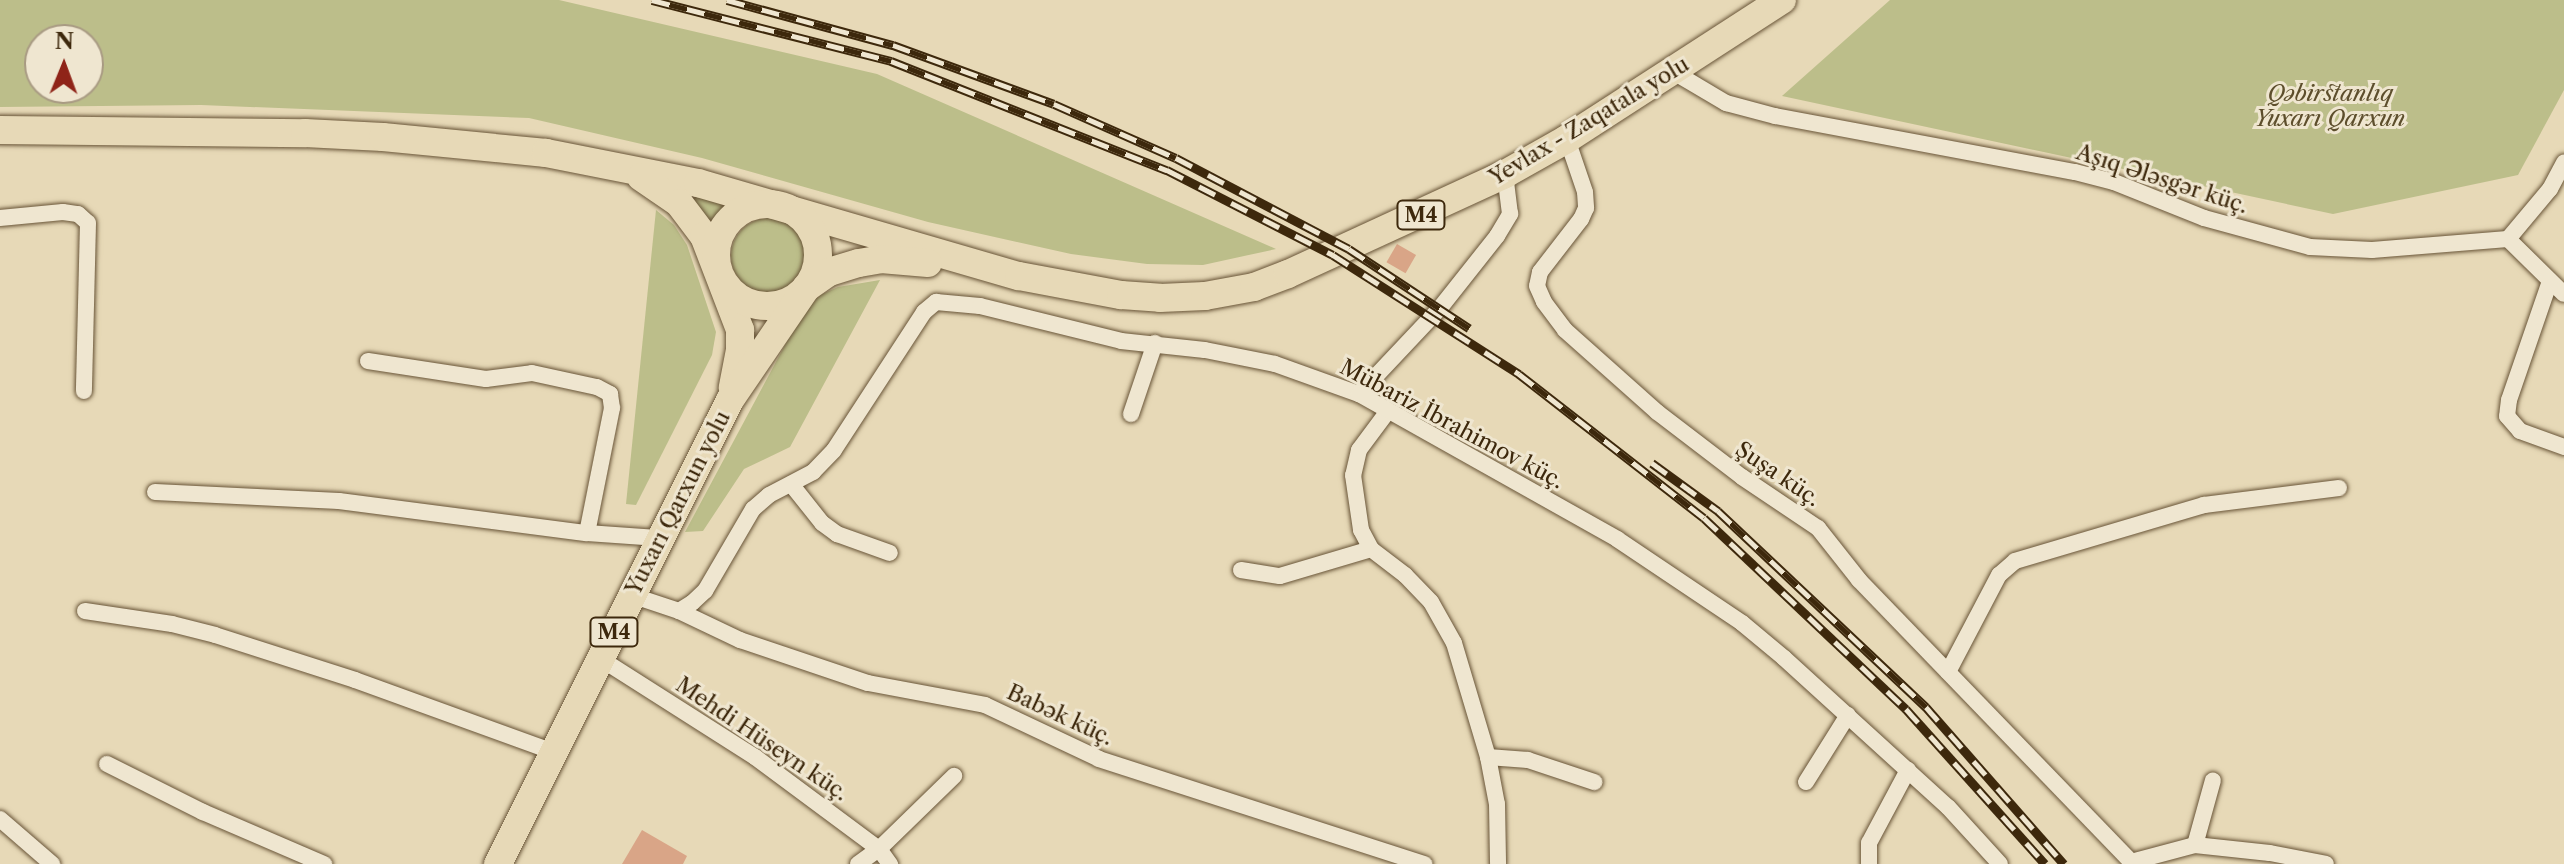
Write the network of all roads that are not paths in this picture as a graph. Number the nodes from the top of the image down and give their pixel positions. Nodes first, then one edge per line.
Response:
1 (1782, 0) edge
2 (1672, 71) junction
3 (0, 130) edge
4 (1567, 139) junction
5 (2564, 163) edge
6 (624, 167) junction
7 (1505, 174) junction
8 (2557, 190) edge
9 (779, 205) junction
10 (0, 218) edge
11 (2508, 239) junction
12 (721, 276) junction
13 (1019, 276) junction
14 (2550, 281) junction
15 (806, 288) junction
16 (2564, 294) edge
17 (1155, 343) junction
18 (368, 361) dead end
19 (84, 391) dead end
20 (1359, 394) junction
21 (730, 400) junction
22 (1388, 411) junction
23 (1131, 414) dead end
24 (2564, 447) edge
25 (791, 484) junction
26 (2339, 488) dead end
27 (155, 492) dead end
28 (587, 533) junction
29 (659, 538) junction
30 (1371, 549) junction
31 (890, 553) dead end
32 (1241, 570) dead end
33 (631, 595) junction
34 (85, 611) dead end
35 (679, 611) junction
36 (601, 659) junction
37 (1948, 672) junction
38 (1848, 715) junction
39 (554, 752) junction
40 (1488, 757) junction
41 (107, 764) dead end
42 (1908, 770) junction
43 (954, 776) dead end
44 (2213, 780) dead end
45 (1594, 782) dead end
46 (1806, 782) dead end
47 (0, 819) edge
48 (2195, 845) junction
49 (879, 849) junction
50 (2132, 863) edge
51 (52, 864) edge
52 (324, 864) edge
53 (498, 864) edge
54 (858, 864) edge
55 (890, 864) edge
56 (1424, 864) edge
57 (1498, 864) edge
58 (1869, 864) edge
59 (2000, 864) edge
60 (2326, 864) edge

1 - 2 highway, Yevlax - Zaqatala yolu / M4
2 - 4 highway, Yevlax - Zaqatala yolu / M4
2 - 11 street, Aşıq Ələsgər küç.
3 - 6 highway
4 - 7 highway, Yevlax - Zaqatala yolu / M4
4 - 37 street, Şuşa küç.
5 - 8 street
6 - 9 highway
6 - 12 highway
7 - 13 highway, Yevlax - Zaqatala yolu / M4
7 - 20 street
8 - 11 street
9 - 12 highway
9 - 13 highway
9 - 15 highway
10 - 19 street
11 - 14 street
12 - 15 highway
12 - 21 highway
13 - 15 highway
14 - 16 street
14 - 24 street
15 - 21 highway
17 - 20 street, Mübariz İbrahimov küç.
17 - 23 street
17 - 25 street, Mübariz İbrahimov küç.
18 - 28 street
20 - 22 street, Mübariz İbrahimov küç.
21 - 29 highway, Yuxarı Qarxun yolu / M4
22 - 30 street
22 - 38 street, Mübariz İbrahimov küç.
25 - 31 street
25 - 35 street, Mübariz İbrahimov küç.
26 - 37 street
27 - 28 street
28 - 29 street
29 - 33 highway, Yuxarı Qarxun yolu / M4
30 - 32 street
30 - 40 street
33 - 35 street
33 - 36 highway, Yuxarı Qarxun yolu / M4
34 - 39 street
35 - 56 street, Babək küç.
36 - 39 highway, Yuxarı Qarxun yolu / M4
36 - 49 street, Mehdi Hüseyn küç.
37 - 50 street, Şuşa küç.
38 - 42 street, Mübariz İbrahimov küç.
38 - 46 street
39 - 53 highway, Yuxarı Qarxun yolu / M4
40 - 45 street
40 - 57 street
41 - 52 street
42 - 58 street
42 - 59 street, Mübariz İbrahimov küç.
43 - 49 street
44 - 48 street
47 - 51 street
48 - 50 street
48 - 60 street
49 - 54 street
49 - 55 street, Mehdi Hüseyn küç.

